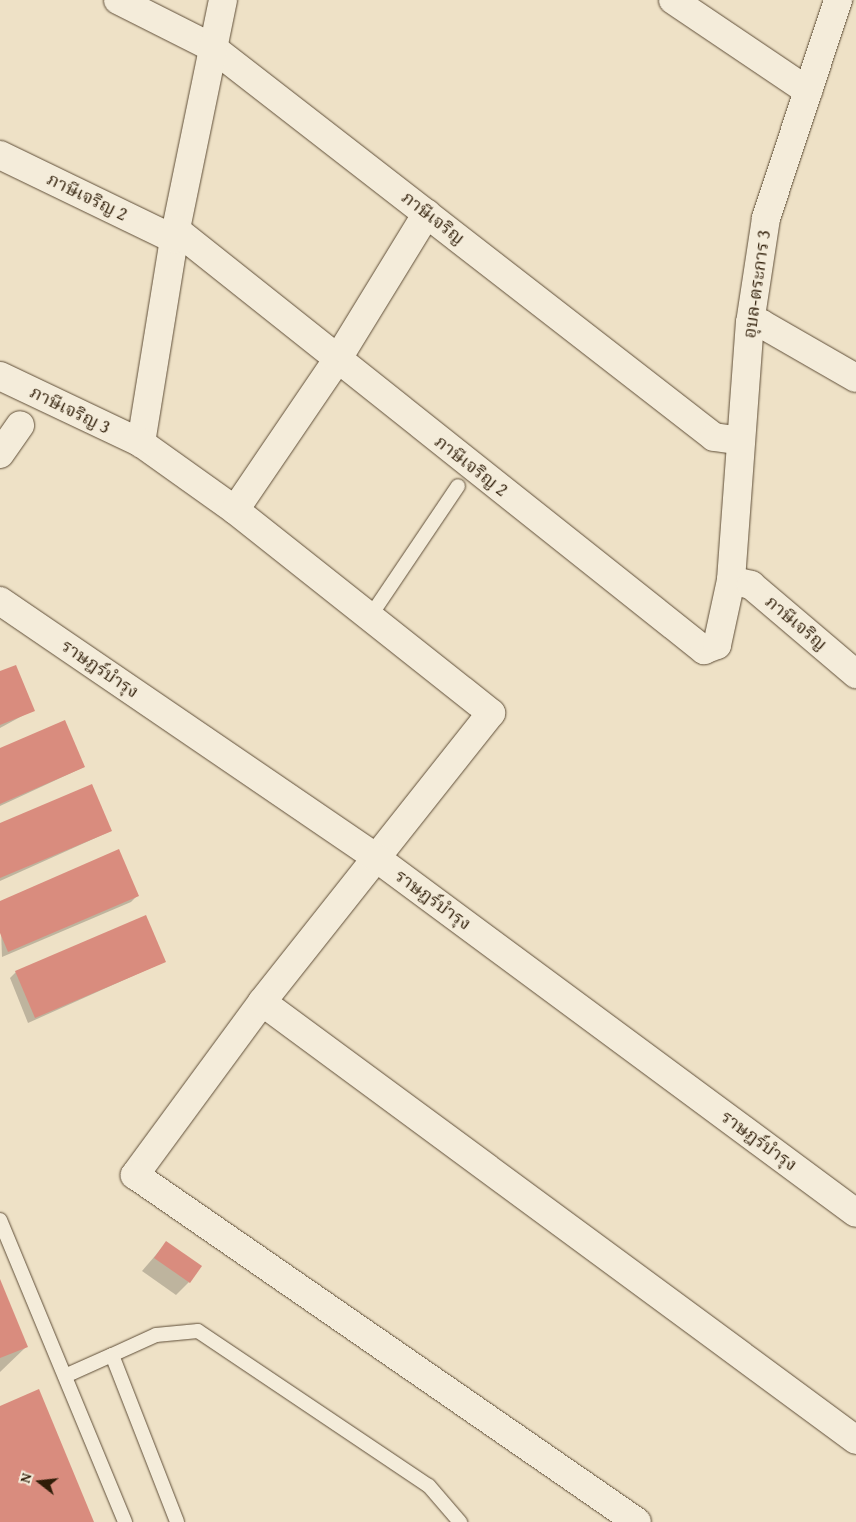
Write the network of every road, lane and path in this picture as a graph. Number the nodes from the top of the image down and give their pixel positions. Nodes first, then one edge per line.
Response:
1 (118, 0) edge
2 (223, 0) edge
3 (673, 0) edge
4 (838, 0) edge
5 (214, 48) junction
6 (808, 91) junction
7 (0, 155) edge
8 (427, 213) junction
9 (175, 235) junction
10 (750, 323) junction
11 (337, 360) junction
12 (0, 376) edge
13 (856, 378) edge
14 (20, 425) dead end
15 (741, 441) junction
16 (141, 443) junction
17 (0, 454) edge
18 (458, 486) dead end
19 (235, 510) junction
20 (731, 580) junction
21 (0, 601) edge
22 (369, 618) junction
23 (856, 674) edge
24 (379, 860) junction
25 (262, 1002) junction
26 (856, 1213) edge
27 (0, 1220) edge
28 (112, 1355) junction
29 (65, 1376) junction
30 (856, 1440) edge
31 (125, 1522) edge
32 (176, 1522) edge
33 (460, 1522) edge
34 (637, 1522) edge

1 - 5 street, ภาษีเจริญ
2 - 5 street
3 - 6 street
4 - 6 street, อุบล-ตระการ 3
5 - 8 street, ภาษีเจริญ
5 - 9 street
6 - 10 street, อุบล-ตระการ 3
7 - 9 street, ภาษีเจริญ 2
8 - 11 street
8 - 15 street, ภาษีเจริญ
9 - 11 street, ภาษีเจริญ 2
9 - 16 street
10 - 13 street
10 - 15 street, อุบล-ตระการ 3
11 - 19 street
11 - 20 street, ภาษีเจริญ 2
12 - 16 street, ภาษีเจริญ 3
14 - 17 street
15 - 20 street, อุบล-ตระการ 3
16 - 19 street, ภาษีเจริญ 3
18 - 22 lane
19 - 22 street, ภาษีเจริญ 3
20 - 23 street, ภาษีเจริญ
21 - 24 street, ราษฎร์บำรุง
22 - 24 street, ภาษีเจริญ 3
24 - 25 street
24 - 26 street, ราษฎร์บำรุง
25 - 30 street
25 - 34 street
27 - 29 lane
28 - 29 lane
28 - 32 lane
28 - 33 lane
29 - 31 lane

